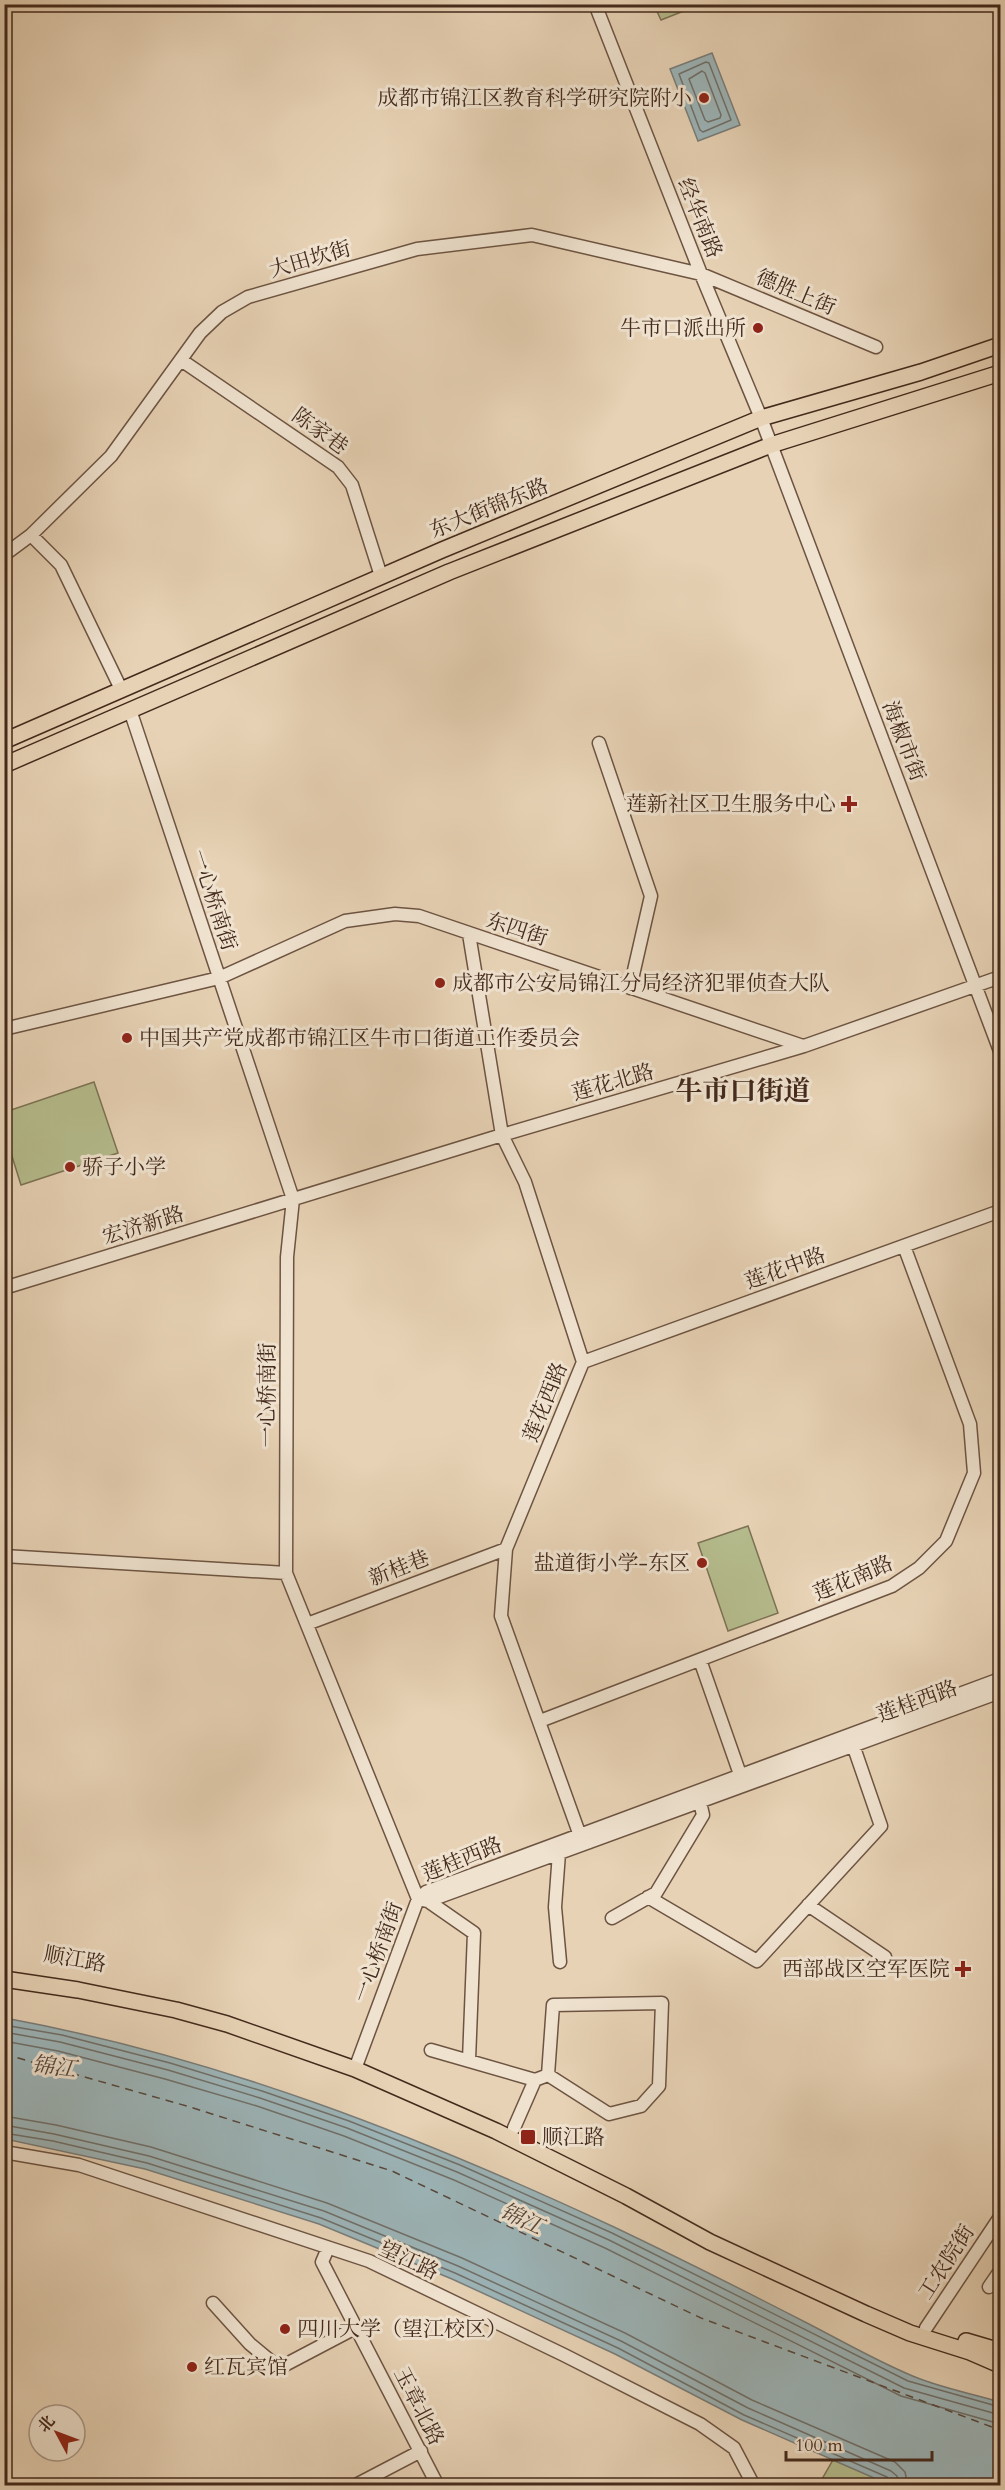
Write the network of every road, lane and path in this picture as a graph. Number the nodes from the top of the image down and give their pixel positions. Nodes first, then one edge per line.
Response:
1 (595, 4) edge
2 (701, 274) junction
3 (1000, 345) edge
4 (876, 347) dead end
5 (181, 360) junction
6 (1000, 373) edge
7 (761, 418) junction
8 (771, 445) junction
9 (31, 535) junction
10 (4, 555) edge
11 (381, 576) junction
12 (121, 689) junction
13 (130, 710) junction
14 (4, 741) edge
15 (599, 743) dead end
16 (4, 765) edge
17 (469, 934) junction
18 (1000, 977) edge
19 (219, 978) junction
20 (976, 986) junction
21 (630, 988) junction
22 (4, 1029) edge
23 (804, 1046) junction
24 (1000, 1051) edge
25 (502, 1135) junction
26 (293, 1199) junction
27 (1000, 1211) edge
28 (904, 1246) junction
29 (4, 1288) edge
30 (584, 1362) junction
31 (506, 1549) junction
32 (4, 1556) edge
33 (286, 1572) junction
34 (307, 1624) junction
35 (700, 1660) junction
36 (1000, 1679) edge
37 (1000, 1692) edge
38 (540, 1721) junction
39 (852, 1740) junction
40 (742, 1780) junction
41 (700, 1802) junction
42 (582, 1839) junction
43 (559, 1853) junction
44 (648, 1897) junction
45 (423, 1900) junction
46 (808, 1905) junction
47 (612, 1918) dead end
48 (885, 1957) dead end
49 (560, 1962) dead end
50 (4, 1969) edge
51 (4, 1979) edge
52 (431, 2050) dead end
53 (468, 2060) junction
54 (357, 2064) junction
55 (548, 2075) junction
56 (535, 2080) junction
57 (514, 2128) junction
58 (4, 2152) edge
59 (1000, 2217) edge
60 (328, 2248) junction
61 (1000, 2271) edge
62 (988, 2287) dead end
63 (213, 2303) dead end
64 (357, 2327) junction
65 (926, 2328) junction
66 (1000, 2350) edge
67 (1000, 2365) edge
68 (421, 2451) junction
69 (354, 2486) edge
70 (438, 2486) edge
71 (754, 2486) edge

1 - 2 street, 经华南路
2 - 4 street, 德胜上街
2 - 5 street, 大田坎街
2 - 7 street, 经华南路
3 - 7 main road, 东大街锦东路
5 - 9 street, 大田坎街
5 - 11 street, 陈家巷
6 - 8 main road
7 - 8 street, 经华南路
7 - 11 main road, 东大街锦东路
8 - 13 main road
8 - 20 street, 海椒市街
9 - 10 street, 大田坎街
9 - 12 street
11 - 12 main road, 东大街锦东路
12 - 14 main road, 东大街锦东路
13 - 16 main road
13 - 19 street, 一心桥南街
15 - 21 street
17 - 19 street, 东四街
17 - 21 street, 东四街
17 - 25 street, 莲花西路
18 - 20 street, 莲花北路
19 - 22 street, 东四街
19 - 26 street, 一心桥南街
20 - 23 street, 莲花北路
20 - 24 street, 海椒市街
21 - 23 street, 东四街
23 - 25 street, 莲花北路
25 - 26 street, 莲花北路
25 - 30 street, 莲花西路
26 - 29 street, 宏济新路
26 - 33 street, 一心桥南街
27 - 28 street, 莲花中路
28 - 30 street, 莲花中路
28 - 35 street, 莲花南路
30 - 31 street, 莲花西路
31 - 34 street, 新桂巷
31 - 38 street, 莲花西路
32 - 33 street
33 - 34 street, 一心桥南街
34 - 45 street, 一心桥南街
35 - 38 street, 莲花南路
35 - 40 street
36 - 39 street, 莲桂西路
37 - 39 street, 莲桂西路
38 - 42 street, 莲花西路
39 - 40 street, 莲桂西路
39 - 46 street
40 - 41 street, 莲桂西路
40 - 42 street, 莲桂西路
41 - 42 street, 莲桂西路
41 - 44 street
42 - 43 street, 莲桂西路
42 - 45 street, 莲桂西路
43 - 45 street, 莲桂西路
43 - 49 street
44 - 46 street
44 - 47 street
45 - 53 street
45 - 54 street, 一心桥南街
46 - 48 street
50 - 54 main road, 顺江路
51 - 54 main road, 顺江路
52 - 53 street
53 - 56 street
54 - 57 main road, 顺江路
54 - 67 main road, 顺江路
55 - 55 street
55 - 56 street
56 - 57 street
57 - 65 main road, 顺江路
58 - 60 street, 望江路
59 - 65 street, 工农院街
60 - 64 street, 玉章北路
60 - 71 street, 望江路
61 - 62 street
63 - 64 street
64 - 68 street, 玉章北路
65 - 66 main road, 顺江路
68 - 69 street
68 - 70 street, 玉章北路

